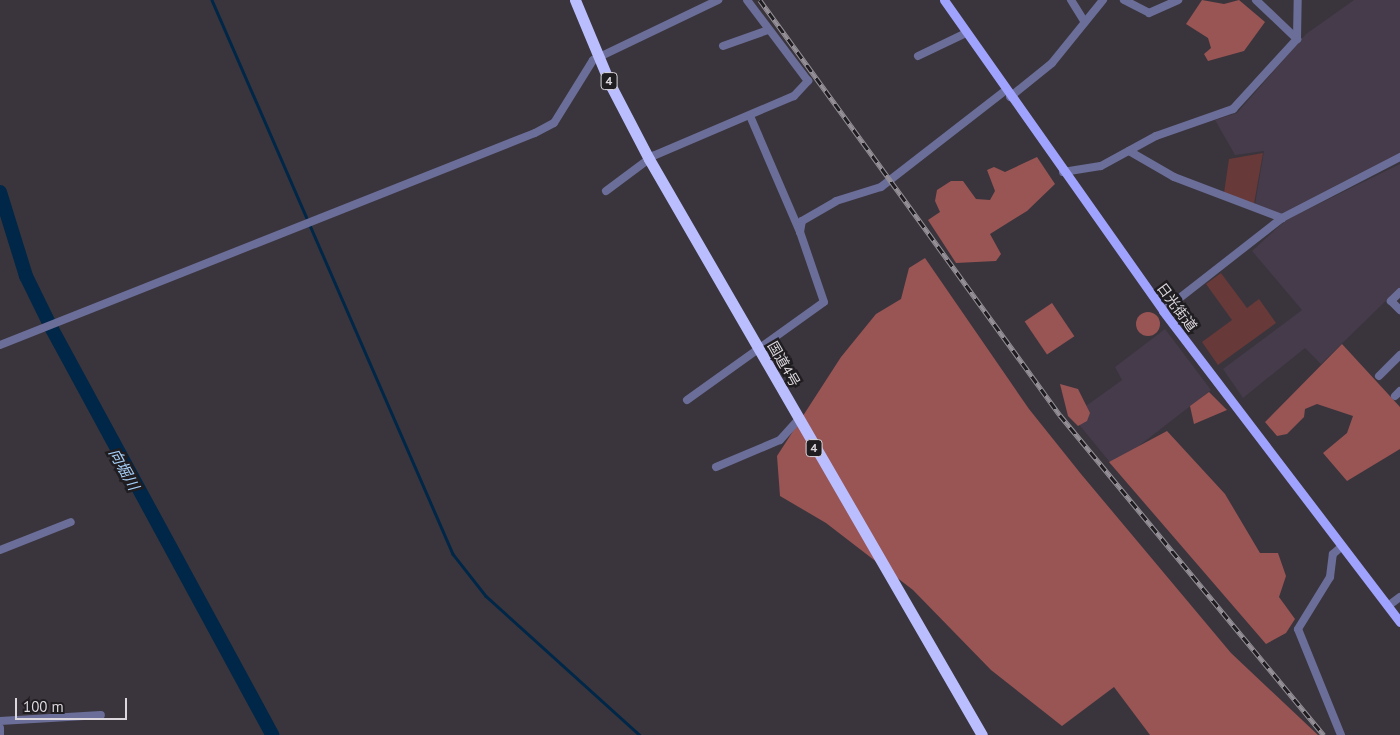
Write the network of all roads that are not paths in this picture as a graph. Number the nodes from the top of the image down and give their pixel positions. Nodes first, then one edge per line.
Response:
1 (575, 0) edge
2 (718, 0) edge
3 (747, 0) edge
4 (944, 0) edge
5 (1070, 0) edge
6 (1103, 0) edge
7 (1124, 0) edge
8 (1178, 0) edge
9 (1256, 0) edge
10 (1298, 0) edge
11 (1085, 22) junction
12 (768, 30) junction
13 (966, 32) junction
14 (1297, 39) junction
15 (723, 46) dead end
16 (597, 56) junction
17 (918, 56) dead end
18 (1008, 94) junction
19 (750, 116) junction
20 (1129, 151) junction
21 (1400, 158) edge
22 (649, 159) junction
23 (1063, 172) junction
24 (606, 191) dead end
25 (1282, 218) junction
26 (800, 232) junction
27 (1400, 292) edge
28 (1400, 310) edge
29 (1163, 311) junction
30 (0, 345) edge
31 (758, 349) junction
32 (1400, 355) edge
33 (1379, 376) dead end
34 (687, 400) dead end
35 (798, 420) junction
36 (716, 467) dead end
37 (70, 522) dead end
38 (1342, 547) junction
39 (0, 550) edge
40 (1400, 597) edge
41 (1388, 606) junction
42 (1400, 622) edge
43 (101, 715) dead end
44 (0, 721) edge
45 (0, 728) edge
46 (0, 735) edge
47 (982, 735) edge
48 (1341, 735) edge

1 - 16 highway, 国道4号 / 4
2 - 16 street
3 - 12 street
4 - 13 main road, 日光街道
5 - 11 street
6 - 11 street
7 - 8 street
9 - 14 street
10 - 14 street
11 - 18 street
12 - 15 street
12 - 19 street
13 - 17 street
13 - 18 main road, 日光街道
14 - 20 street
16 - 22 highway, 国道4号 / 4
16 - 30 street
18 - 23 main road, 日光街道
18 - 26 street
19 - 22 street
19 - 26 street
20 - 23 street
20 - 25 street
21 - 25 street
22 - 24 street
22 - 31 highway, 国道4号 / 4
23 - 29 main road, 日光街道
25 - 29 street
26 - 31 street
27 - 28 street
29 - 38 main road, 日光街道
31 - 34 street
31 - 35 highway, 国道4号 / 4
32 - 33 street
35 - 36 street
35 - 47 highway, 国道4号 / 4
37 - 39 street
38 - 41 main road, 日光街道
38 - 48 street
40 - 41 street
41 - 42 main road, 日光街道
43 - 44 street
45 - 46 street

